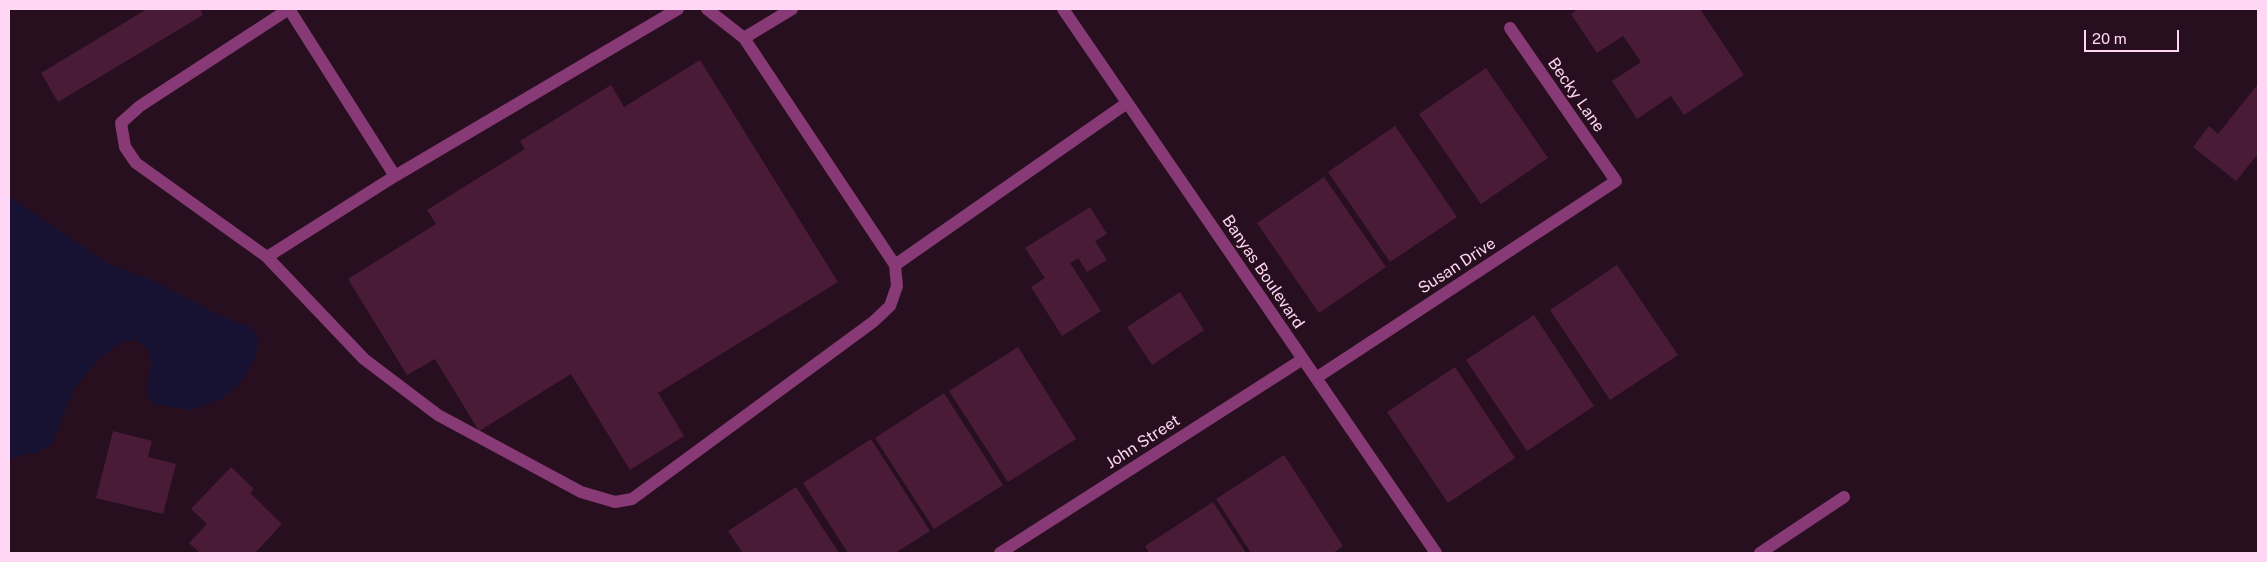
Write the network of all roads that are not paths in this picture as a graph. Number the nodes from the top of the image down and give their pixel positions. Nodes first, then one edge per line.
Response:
1 (289, 9) edge
2 (678, 9) edge
3 (707, 9) edge
4 (792, 9) edge
5 (1063, 9) edge
6 (1510, 28) dead end
7 (744, 38) junction
8 (1127, 102) junction
9 (396, 176) junction
10 (1616, 181) joint
11 (267, 257) junction
12 (895, 265) junction
13 (1303, 359) junction
14 (1316, 378) junction
15 (1844, 497) dead end
16 (1000, 553) edge
17 (1436, 553) edge
18 (1760, 553) edge

1 - 9 street
1 - 11 street
2 - 9 street
3 - 7 street
4 - 7 street
5 - 8 street, Banyas Boulevard
6 - 10 street, Becky Lane
7 - 12 street
8 - 12 street
8 - 13 street, Banyas Boulevard
9 - 11 street
10 - 14 street, Susan Drive
11 - 12 street
13 - 14 street, Banyas Boulevard
13 - 16 street, John Street
14 - 17 street, Banyas Boulevard
15 - 18 street

